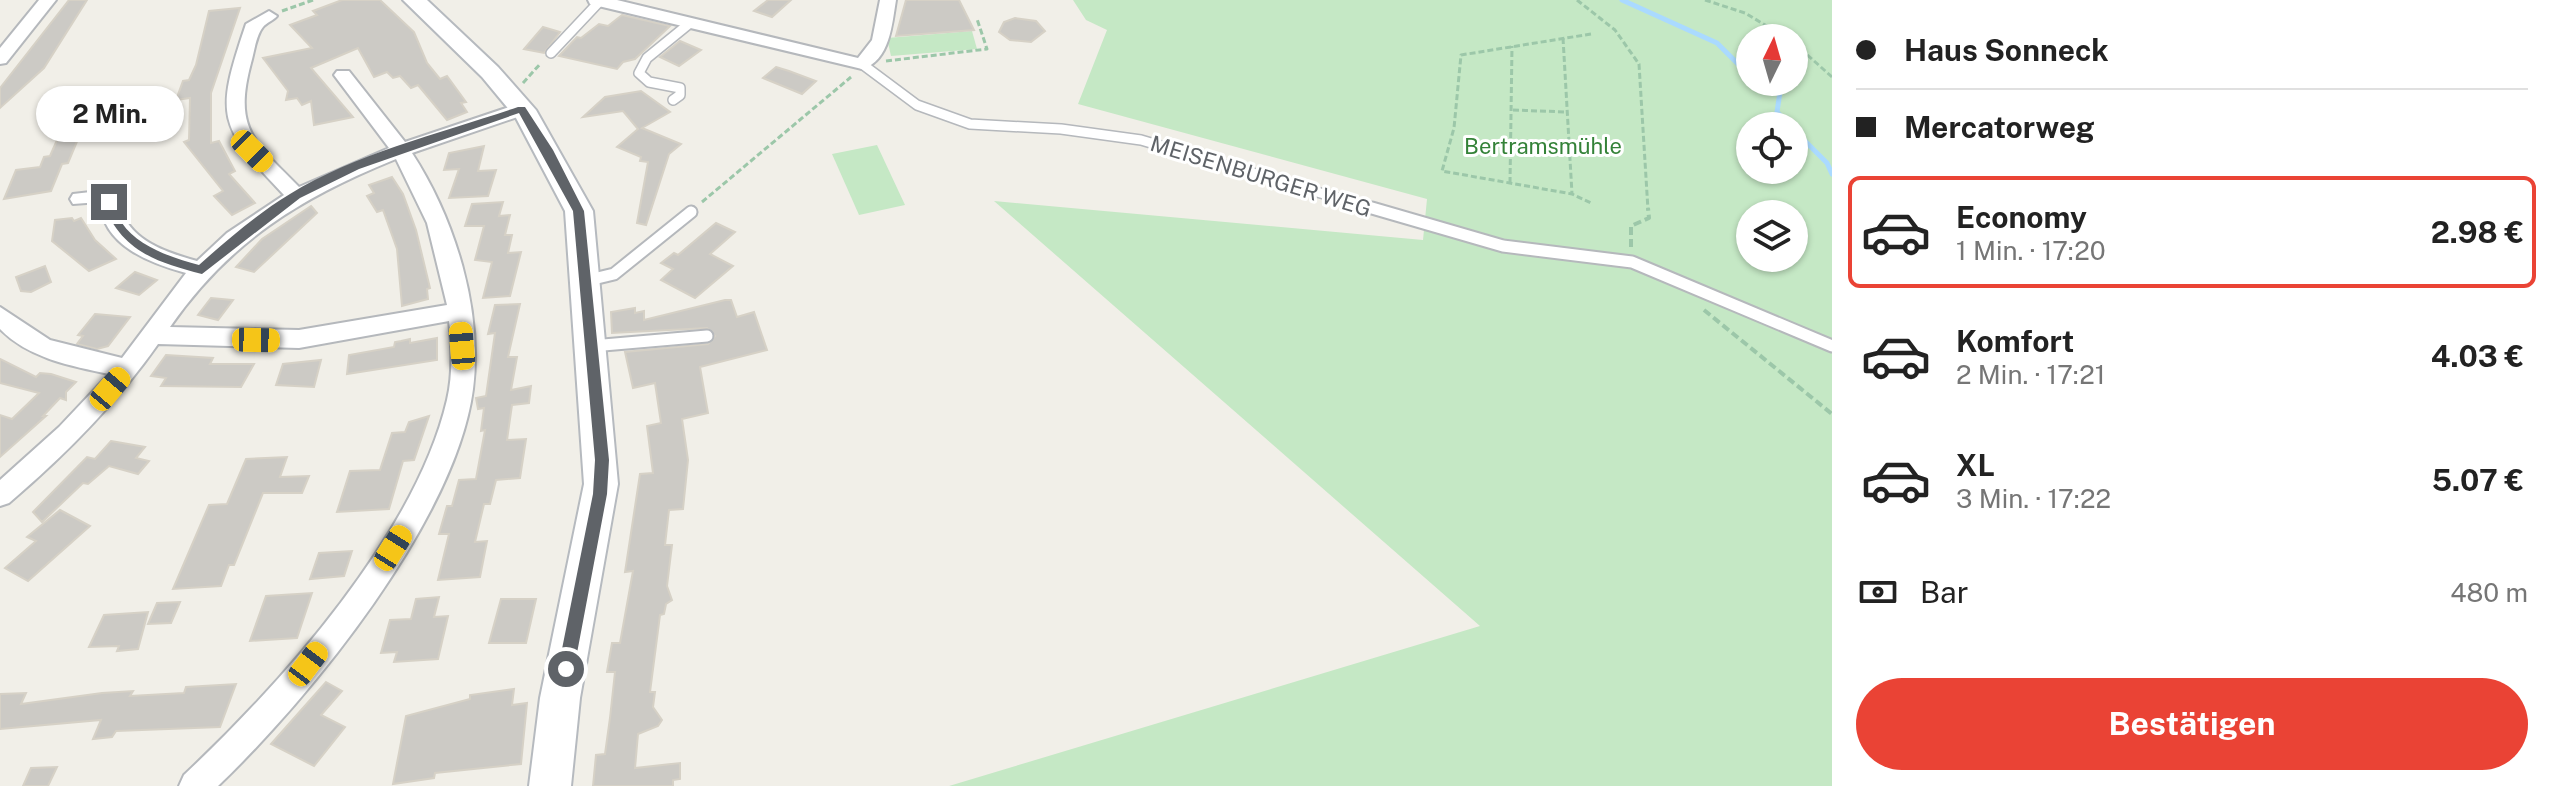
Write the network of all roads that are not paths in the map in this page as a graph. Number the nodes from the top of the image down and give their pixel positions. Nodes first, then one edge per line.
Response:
1 (48, 0) edge
2 (414, 0) edge
3 (888, 0) edge
4 (598, 1) edge
5 (269, 16) road end
6 (690, 23) junction
7 (551, 53) road end
8 (0, 59) edge
9 (862, 64) junction
10 (343, 75) dead end
11 (673, 100) dead end
12 (516, 102) junction
13 (403, 150) junction
14 (296, 195) junction
15 (80, 199) dead end
16 (691, 212) road end
17 (202, 270) junction
18 (585, 281) junction
19 (459, 311) junction
20 (0, 315) edge
21 (153, 335) junction
22 (707, 336) dead end
23 (592, 346) junction
24 (1832, 346) edge
25 (127, 368) junction
26 (0, 495) edge
27 (195, 786) edge
28 (550, 786) edge

1 - 8 street
2 - 12 main road
3 - 9 street
4 - 6 street, MEISENBURGER WEG
4 - 7 lane, MEISENBURGER WEG
5 - 14 street
6 - 9 street, MEISENBURGER WEG
6 - 11 lane
9 - 24 lane, MEISENBURGER WEG
10 - 13 street
12 - 13 street
12 - 18 main road
13 - 14 street
13 - 19 street
14 - 17 street
15 - 17 street
16 - 18 lane
17 - 21 street
18 - 23 main road
19 - 21 street
19 - 27 street
20 - 25 street
21 - 25 street
22 - 23 lane
23 - 28 main road
25 - 26 street

